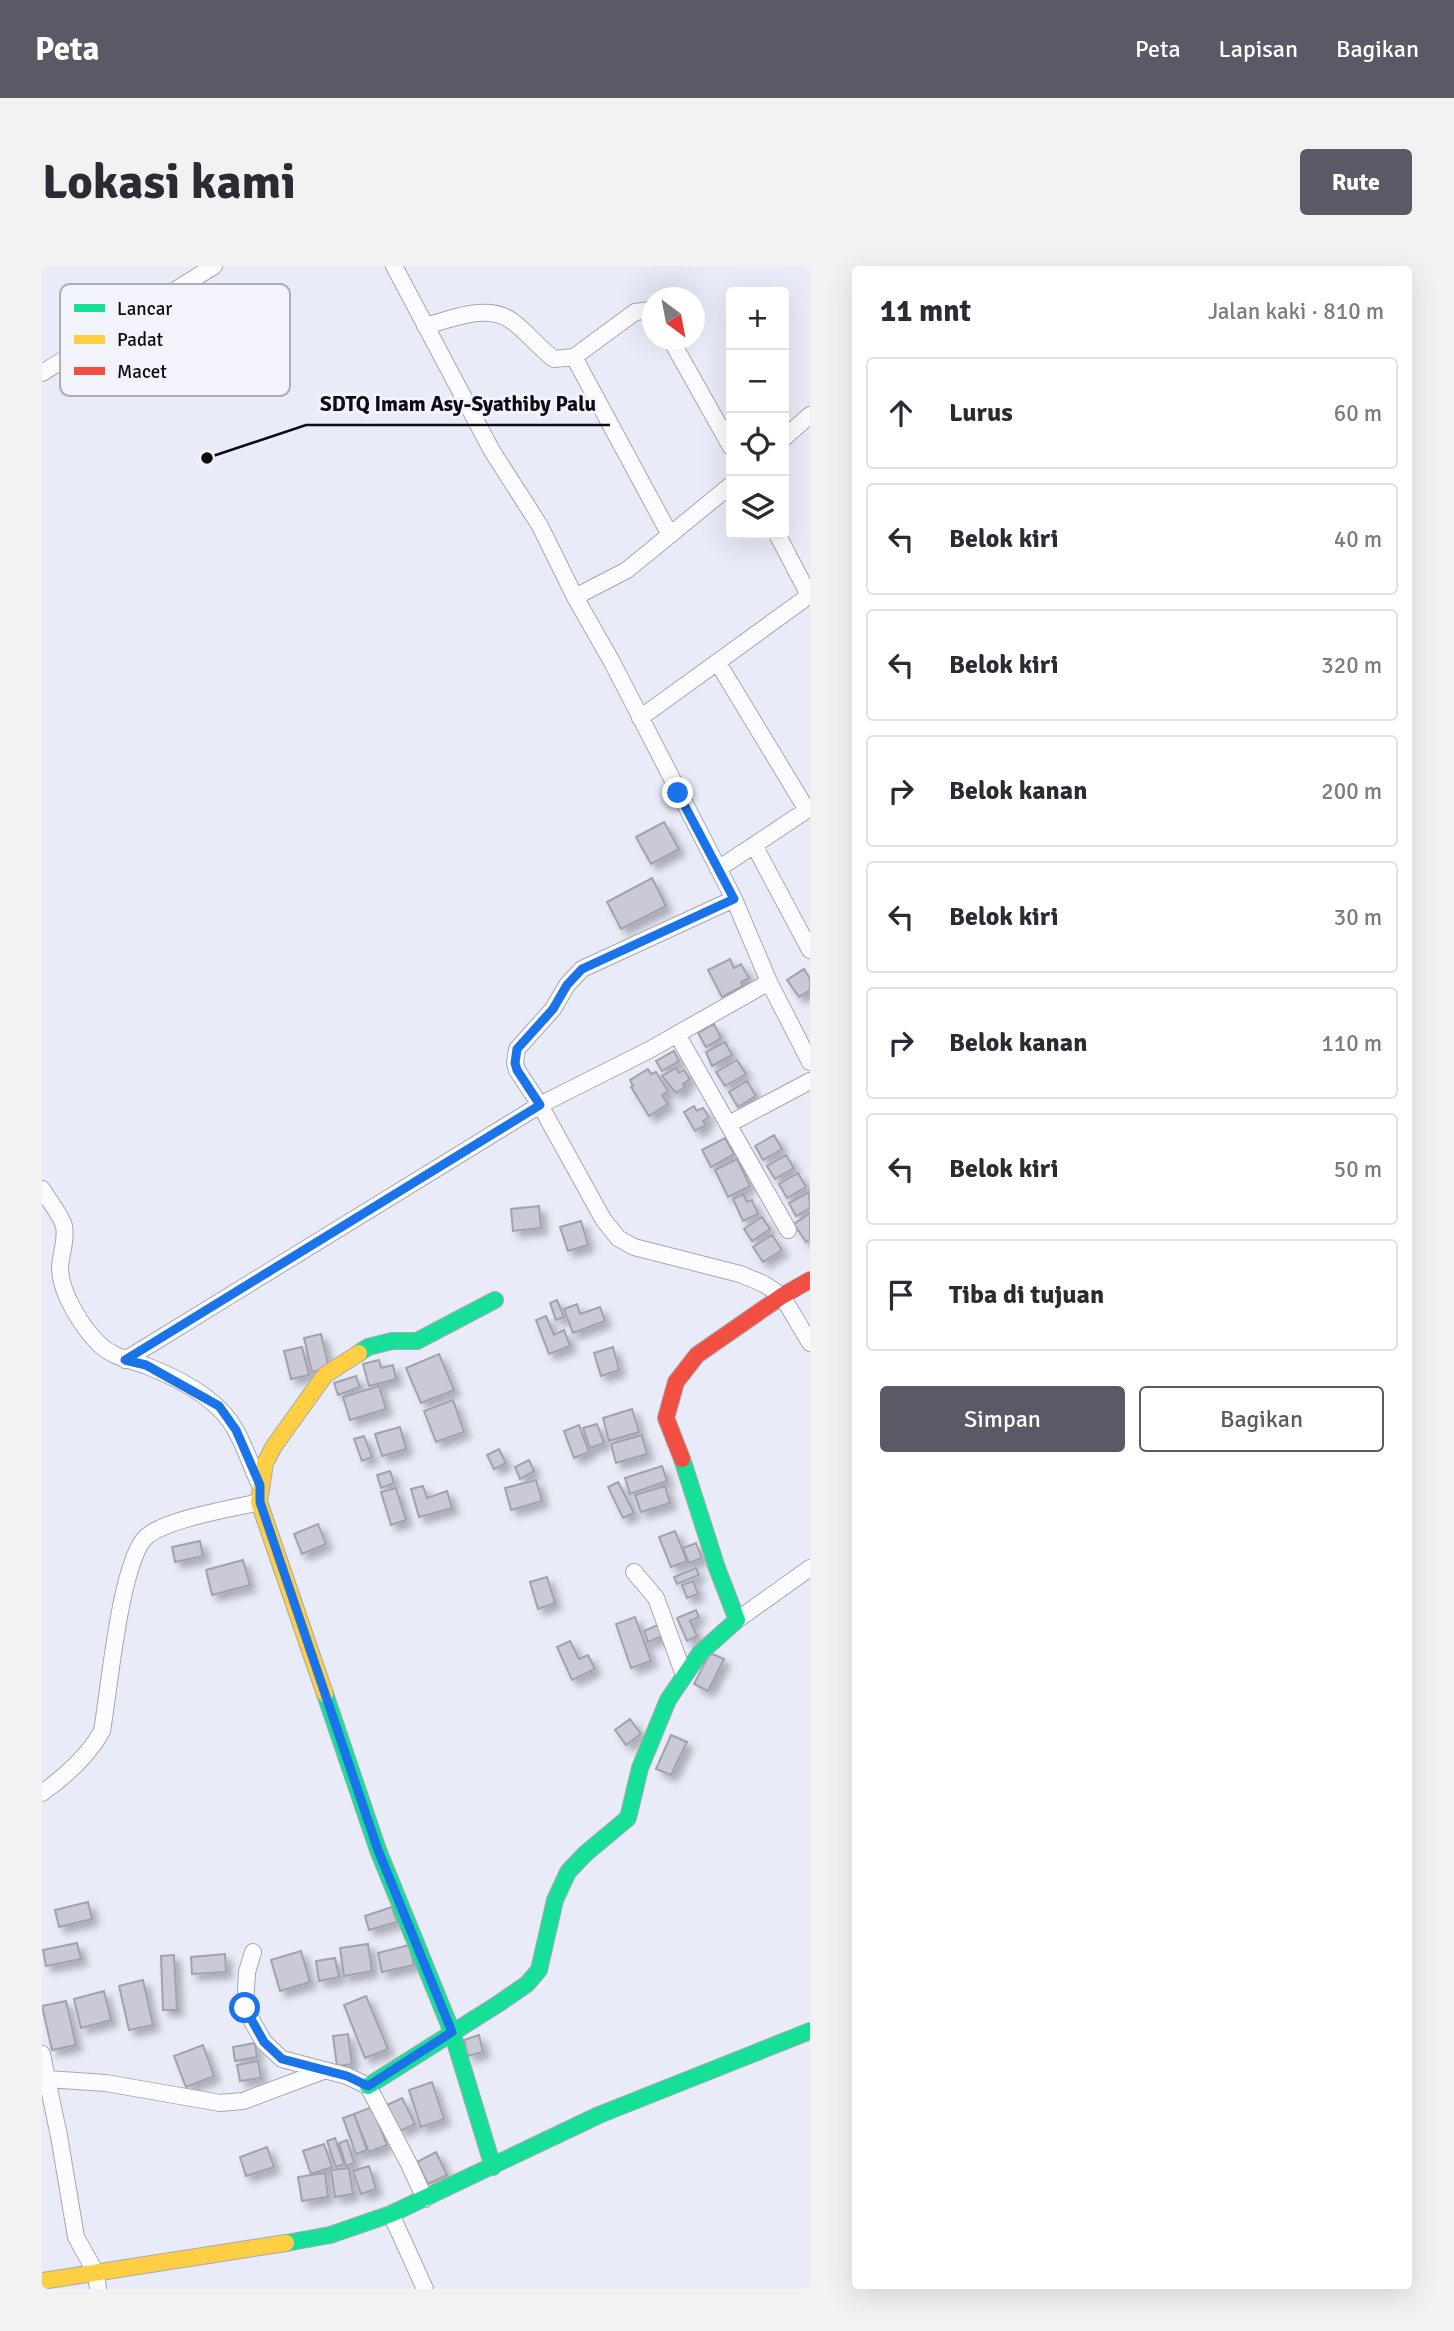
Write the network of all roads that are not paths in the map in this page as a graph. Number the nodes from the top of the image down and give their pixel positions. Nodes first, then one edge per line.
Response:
1 (215, 266) edge
2 (394, 266) edge
3 (186, 284) edge
4 (642, 311) edge
5 (425, 326) junction
6 (677, 350) edge
7 (574, 356) junction
8 (60, 362) edge
9 (42, 373) edge
10 (810, 415) edge
11 (789, 434) edge
12 (726, 438) edge
13 (726, 489) edge
14 (670, 535) junction
15 (780, 539) edge
16 (810, 596) edge
17 (575, 597) junction
18 (718, 663) junction
19 (640, 718) junction
20 (808, 809) edge
21 (754, 845) junction
22 (718, 869) junction
23 (734, 899) junction
24 (810, 950) edge
25 (769, 982) junction
26 (677, 1034) junction
27 (810, 1062) edge
28 (810, 1081) edge
29 (540, 1105) junction
30 (729, 1124) junction
31 (42, 1189) edge
32 (788, 1230) dead end
33 (810, 1280) edge
34 (782, 1296) junction
35 (495, 1300) dead end
36 (810, 1343) edge
37 (125, 1360) junction
38 (260, 1485) junction
39 (260, 1502) junction
40 (810, 1568) edge
41 (635, 1573) dead end
42 (737, 1620) junction
43 (684, 1675) junction
44 (42, 1793) edge
45 (253, 1952) dead end
46 (810, 2031) edge
47 (452, 2032) junction
48 (42, 2054) edge
49 (323, 2071) junction
50 (47, 2078) junction
51 (368, 2086) junction
52 (493, 2167) junction
53 (425, 2199) junction
54 (391, 2214) junction
55 (42, 2281) edge
56 (97, 2281) edge
57 (425, 2289) edge

1 - 3 street
2 - 5 street
4 - 7 street
5 - 7 street
5 - 17 street
6 - 12 street
7 - 14 street
8 - 9 street
10 - 11 street
13 - 14 street
14 - 17 street
15 - 16 street
16 - 18 street
17 - 19 street
18 - 19 street
18 - 20 street
19 - 22 street
20 - 21 street
21 - 22 street
21 - 24 street
22 - 23 street
23 - 25 street
23 - 29 street
25 - 26 street
25 - 27 street
26 - 29 street
26 - 30 street
28 - 30 street
29 - 34 street
29 - 37 street
30 - 32 street
31 - 37 street
33 - 34 street
34 - 36 street
34 - 42 street
35 - 38 street
37 - 38 street
38 - 39 street
39 - 44 street
39 - 47 street
40 - 42 street
41 - 43 street
42 - 43 street
43 - 47 street
45 - 49 street
46 - 52 street
47 - 51 street
47 - 52 street
48 - 50 street
49 - 50 street
49 - 51 street
50 - 56 street
51 - 53 street
52 - 53 street
53 - 54 street
54 - 56 street
54 - 57 street
55 - 56 street

